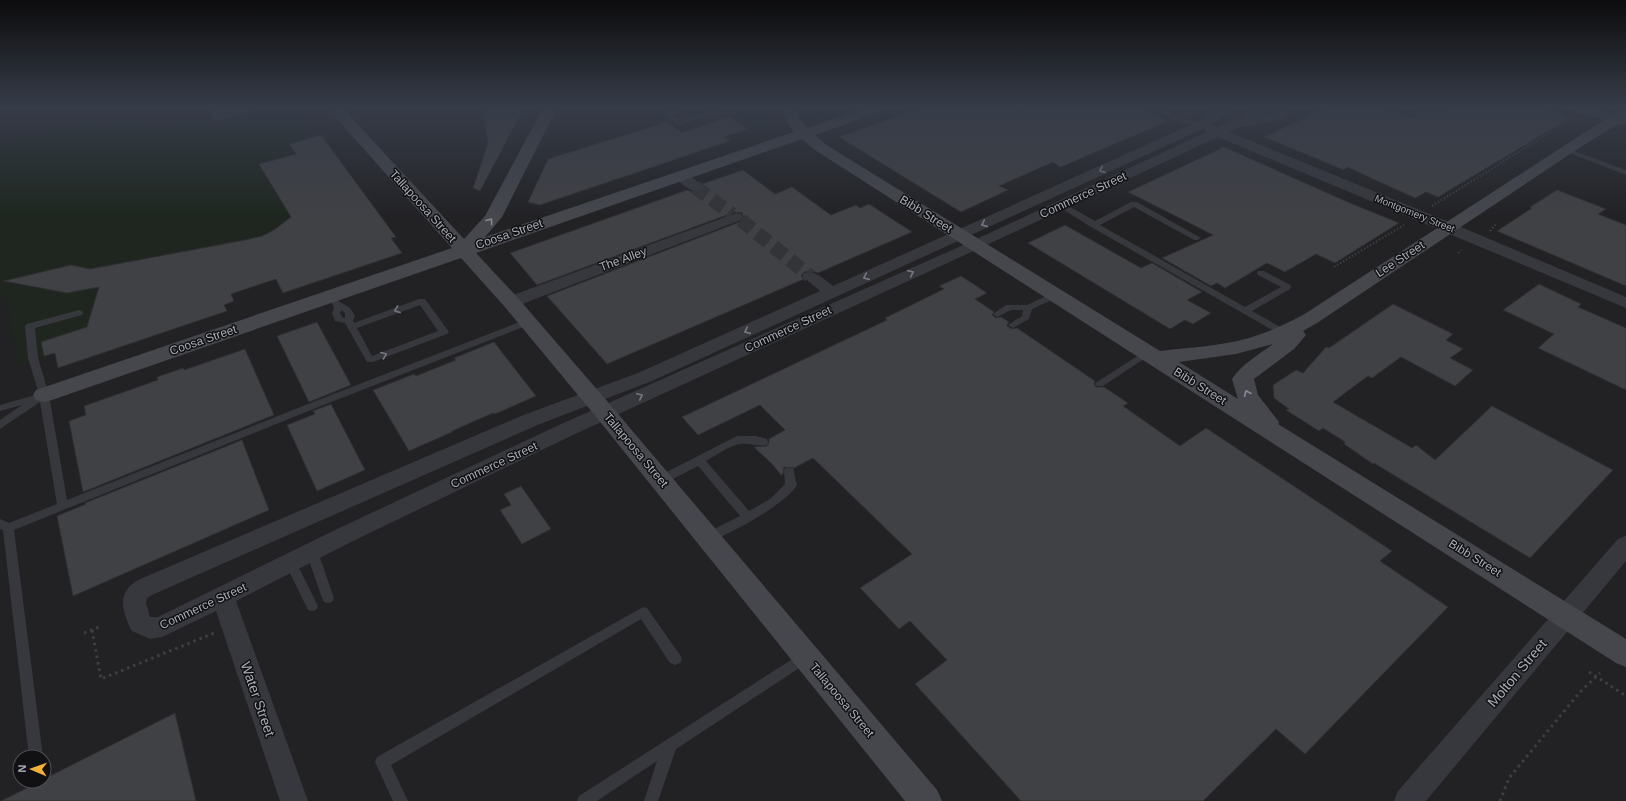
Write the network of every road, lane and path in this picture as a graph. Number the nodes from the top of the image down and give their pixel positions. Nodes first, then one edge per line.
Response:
1 (367, 143) edge
2 (531, 143) edge
3 (775, 143) edge
4 (816, 143) edge
5 (1179, 143) edge
6 (1182, 143) edge
7 (1245, 143) edge
8 (1525, 143) edge
9 (1578, 143) edge
10 (1566, 150) junction
11 (1626, 173) edge
12 (682, 176) junction
13 (695, 187) tunnel mouth
14 (1060, 205) junction
15 (1432, 206) dead end
16 (736, 217) dead end
17 (1404, 224) dead end
18 (1094, 225) junction
19 (1449, 227) junction
20 (1197, 238) dead end
21 (967, 240) junction
22 (463, 250) junction
23 (1461, 250) dead end
24 (1458, 253) dead end
25 (1334, 267) dead end
26 (1261, 273) dead end
27 (810, 276) tunnel mouth
28 (832, 293) junction
29 (1055, 295) junction
30 (335, 301) junction
31 (511, 302) junction
32 (1626, 303) edge
33 (1028, 308) junction
34 (1245, 311) junction
35 (80, 313) dead end
36 (997, 314) dead end
37 (528, 322) junction
38 (349, 324) junction
39 (1013, 325) dead end
40 (1288, 335) junction
41 (1151, 355) junction
42 (1100, 384) dead end
43 (44, 395) junction
44 (598, 405) junction
45 (0, 408) edge
46 (0, 425) edge
47 (1278, 435) junction
48 (763, 442) dead end
49 (699, 460) junction
50 (788, 471) dead end
51 (660, 480) junction
52 (63, 506) junction
53 (747, 516) junction
54 (4, 525) edge
55 (708, 537) junction
56 (1626, 545) edge
57 (312, 552) junction
58 (291, 563) junction
59 (224, 597) junction
60 (328, 598) dead end
61 (312, 606) dead end
62 (1566, 616) junction
63 (232, 626) junction
64 (99, 627) dead end
65 (92, 630) junction
66 (84, 633) dead end
67 (1626, 654) edge
68 (806, 656) junction
69 (675, 659) dead end
70 (1589, 672) dead end
71 (1600, 673) dead end
72 (1596, 676) junction
73 (1626, 696) edge
74 (670, 745) junction
75 (35, 749) edge
76 (294, 801) edge
77 (401, 801) edge
78 (584, 801) edge
79 (650, 801) edge
80 (926, 801) edge
81 (1408, 801) edge
82 (1500, 801) edge

1 - 22 main road, Tallapoosa Street
22 -> 2 main road
3 - 12 main road, Coosa Street
4 - 21 main road, Bibb Street
5 -> 21 street, Commerce Street
6 - 14 street, Commerce Street
7 - 19 street, Montgomery Street
8 - 15 path
9 - 10 main road, Lee Street
10 - 11 lane
10 - 19 main road, Lee Street
12 - 13 street
12 - 22 main road, Coosa Street
14 - 18 lane
14 - 21 street, Commerce Street
16 - 31 street, The Alley
17 - 25 path
18 - 20 lane
18 - 34 lane
19 - 32 street, Montgomery Street
19 - 40 main road, Lee Street
21 -> 28 street, Commerce Street
21 - 29 main road, Bibb Street
44 -> 21 street, Commerce Street
22 - 30 main road, Coosa Street
22 - 31 main road, Tallapoosa Street
23 - 24 path
26 - 34 lane
27 - 28 street
28 -> 44 street, Commerce Street
29 - 33 lane
29 - 41 main road, Bibb Street
30 - 38 lane
30 - 43 main road, Coosa Street
31 - 37 main road, Tallapoosa Street
33 - 36 lane
33 - 39 lane
34 - 40 lane
35 - 43 lane
37 - 44 main road, Tallapoosa Street
37 - 52 lane
38 -> 38 lane
40 - 41 main road
47 -> 40 main road, Lee Street
41 - 42 lane
41 - 47 main road, Bibb Street
43 - 45 lane
43 - 46 lane
43 - 52 lane
44 - 51 main road, Tallapoosa Street
44 - 57 street, Commerce Street
44 - 59 street, Commerce Street
47 - 62 main road, Bibb Street
48 - 49 lane
49 - 51 lane
49 - 53 lane
50 - 53 lane
51 - 55 main road, Tallapoosa Street
52 - 54 lane
53 - 55 lane
54 - 75 lane
55 - 68 main road, Tallapoosa Street
56 - 62 street, Molton Street
57 - 58 street, Commerce Street
57 - 60 lane
58 - 59 street, Commerce Street
58 - 61 lane
59 - 63 street, Water Street
62 - 67 main road, Bibb Street
62 - 81 street, Molton Street
63 - 65 path
63 - 76 street, Water Street
64 - 65 path
65 - 66 path
68 - 74 lane
68 - 80 main road, Tallapoosa Street
69 - 77 lane
70 - 72 path
71 - 72 path
72 - 73 path
72 - 82 path
74 - 78 lane
74 - 79 lane

